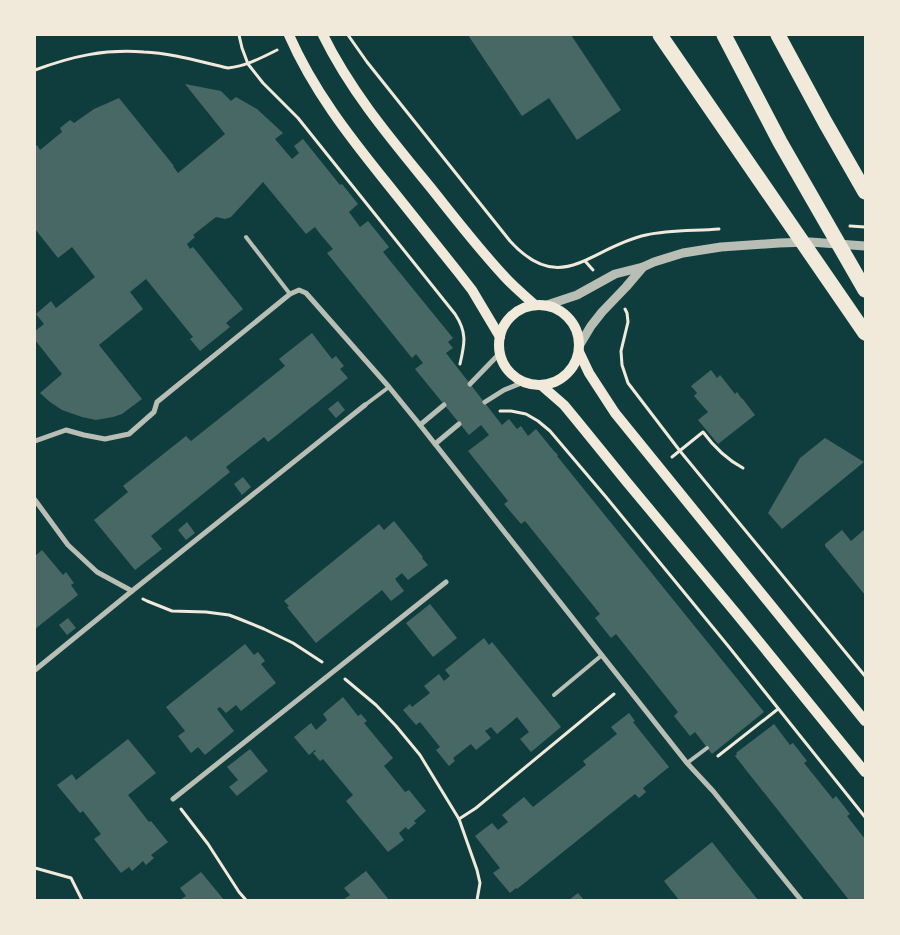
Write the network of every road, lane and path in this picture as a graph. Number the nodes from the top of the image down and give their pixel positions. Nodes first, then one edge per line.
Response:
1 (240, 35) edge
2 (289, 35) edge
3 (324, 35) edge
4 (348, 35) edge
5 (660, 35) edge
6 (724, 35) edge
7 (778, 35) edge
8 (277, 50) dead end
9 (248, 64) junction
10 (35, 70) edge
11 (865, 192) edge
12 (723, 229) dead end
13 (246, 237) dead end
14 (865, 246) edge
15 (643, 267) junction
16 (865, 290) edge
17 (290, 294) junction
18 (621, 304) dead end
19 (535, 305) junction
20 (547, 305) junction
21 (865, 333) edge
22 (500, 337) junction
23 (579, 349) junction
24 (500, 353) junction
25 (460, 364) dead end
26 (524, 382) junction
27 (470, 384) dead end
28 (542, 385) junction
29 (388, 387) junction
30 (485, 402) dead end
31 (366, 405) joint
32 (444, 405) dead end
33 (499, 411) dead end
34 (459, 424) dead end
35 (420, 425) junction
36 (35, 441) edge
37 (435, 444) junction
38 (680, 451) junction
39 (670, 459) dead end
40 (743, 468) dead end
41 (611, 493) dead end
42 (606, 497) junction
43 (35, 500) edge
44 (446, 582) dead end
45 (132, 591) junction
46 (602, 655) junction
47 (35, 670) edge
48 (335, 670) junction
49 (865, 676) edge
50 (625, 685) junction
51 (554, 695) dead end
52 (778, 709) junction
53 (865, 721) edge
54 (707, 748) dead end
55 (687, 763) junction
56 (865, 772) edge
57 (696, 774) junction
58 (173, 799) joint
59 (865, 817) edge
60 (459, 819) junction
61 (35, 868) edge
62 (82, 900) edge
63 (246, 900) edge
64 (476, 900) edge
65 (801, 900) edge

1 - 9 path
2 - 22 main road
3 - 19 main road
4 - 12 path
5 - 21 highway
6 - 16 highway
7 - 11 highway
8 - 9 path
9 - 10 path
9 - 25 path
13 - 17 lane
14 - 15 street
15 - 20 street
15 - 23 street
17 - 29 street
17 - 36 street
18 - 38 path
19 - 20 main road
19 - 22 main road
20 - 23 main road
22 - 24 main road
23 - 28 main road
23 - 53 main road
24 - 26 main road
24 - 27 street
26 - 28 main road
26 - 30 street
28 - 56 main road
29 - 31 lane
29 - 35 street
31 - 45 street
32 - 35 street
33 - 42 path
34 - 37 street
35 - 37 street
37 - 46 street
38 - 39 path
38 - 40 path
38 - 49 path
41 - 42 path
42 - 52 path
43 - 45 street
44 - 48 street
45 - 47 street
45 - 48 path
46 - 50 street
46 - 51 lane
48 - 58 street
48 - 60 path
50 - 55 street
50 - 60 path
52 - 57 path
52 - 59 path
54 - 55 lane
55 - 57 street
57 - 65 street
58 - 63 path
60 - 64 path
61 - 62 path

